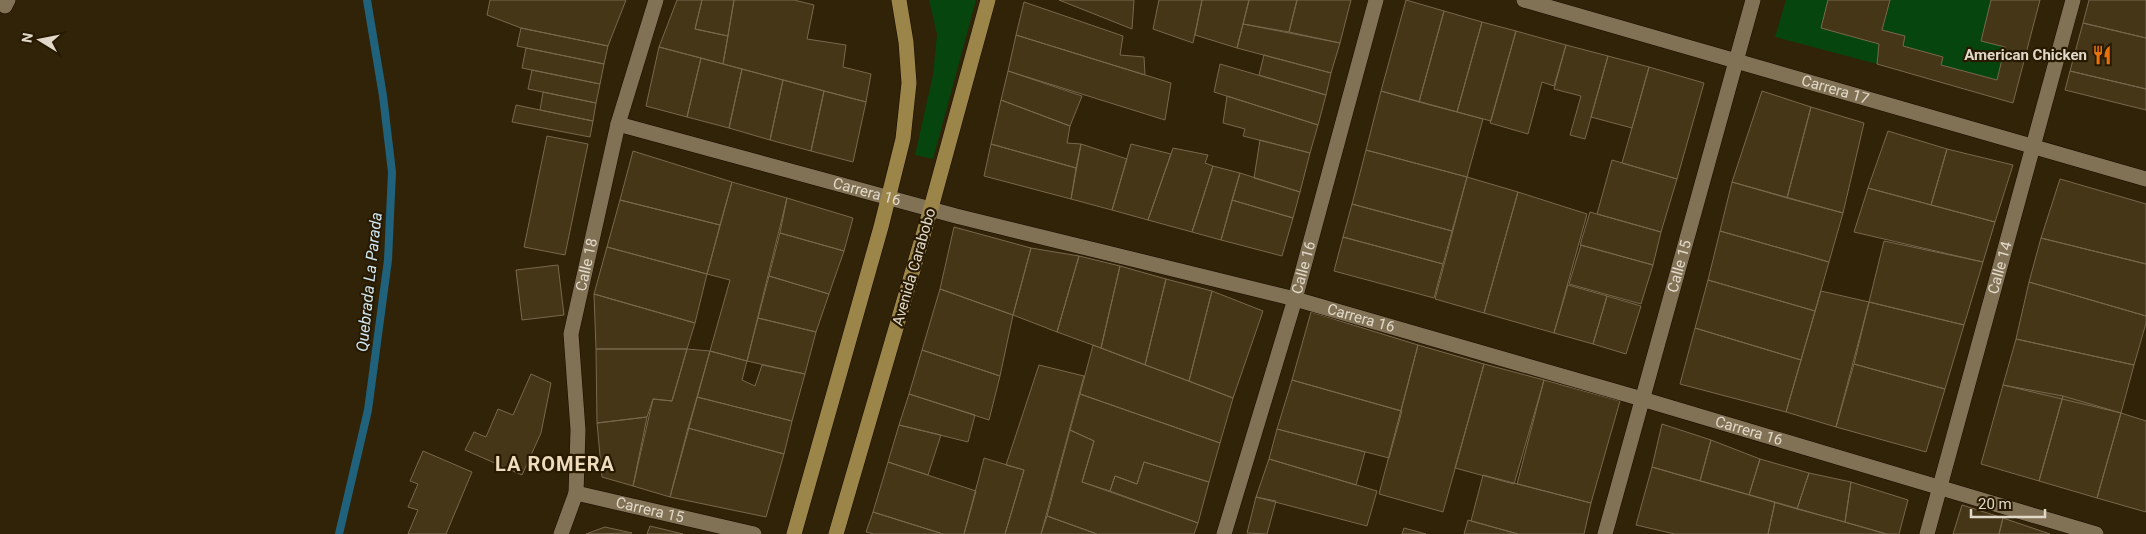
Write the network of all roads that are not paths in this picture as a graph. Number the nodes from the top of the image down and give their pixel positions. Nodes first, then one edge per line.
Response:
1 (656, 0) edge
2 (899, 0) edge
3 (988, 0) edge
4 (1376, 0) edge
5 (1524, 0) edge
6 (1753, 0) edge
7 (2073, 0) edge
8 (1736, 60) junction
9 (618, 124) junction
10 (2034, 147) junction
11 (2146, 178) edge
12 (888, 196) junction
13 (931, 208) junction
14 (1295, 299) junction
15 (1642, 399) junction
16 (1939, 488) junction
17 (576, 493) junction
18 (561, 534) edge
19 (754, 534) edge
20 (794, 534) edge
21 (836, 534) edge
22 (1224, 534) edge
23 (1605, 534) edge
24 (1926, 534) edge
25 (2096, 534) edge

1 - 9 street, Calle 18
2 - 12 main road
3 - 13 main road, Avenida Carabobo
4 - 14 street, Calle 16
5 - 8 street, Carrera 17
6 - 8 street, Calle 15
7 - 10 street, Calle 14
8 - 10 street, Carrera 17
8 - 15 street, Calle 15
9 - 12 street, Carrera 16
9 - 17 street, Calle 18
10 - 11 street, Carrera 17
10 - 16 street, Calle 14
12 - 13 street, Carrera 16
12 - 20 main road
13 - 14 street, Carrera 16
13 - 21 main road, Avenida Carabobo
14 - 15 street, Carrera 16
14 - 22 street, Calle 16
15 - 16 street, Carrera 16
15 - 23 street, Calle 15
16 - 24 street, Calle 14
16 - 25 street, Carrera 16
17 - 18 street, Calle 18
17 - 19 street, Carrera 15

